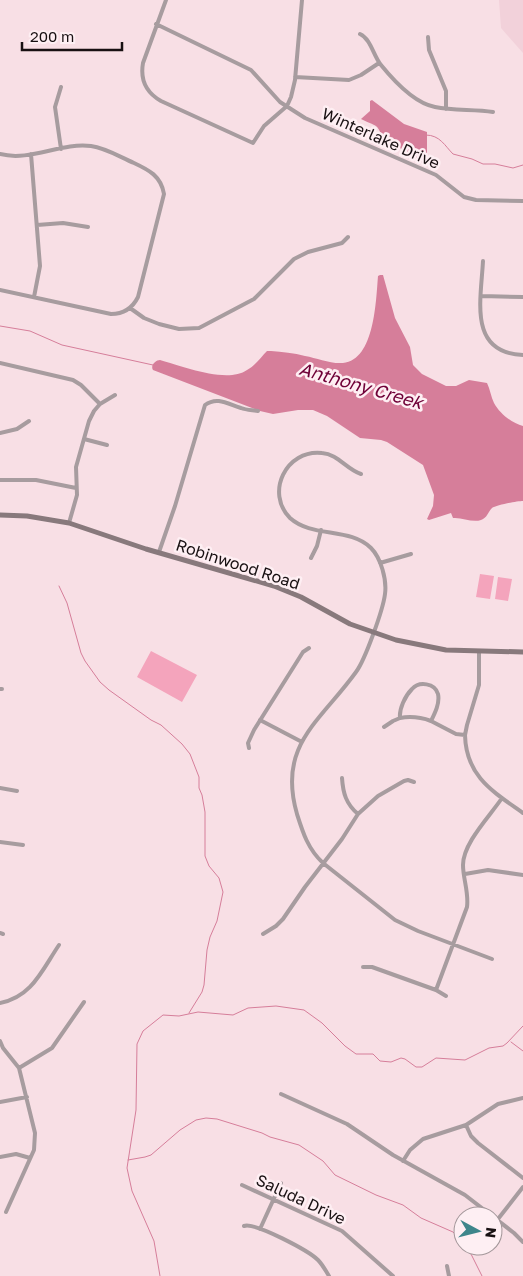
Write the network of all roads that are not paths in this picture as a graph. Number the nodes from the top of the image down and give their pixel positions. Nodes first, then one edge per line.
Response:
1 (166, 0) edge
2 (302, 0) edge
3 (156, 24) junction
4 (360, 34) dead end
5 (428, 37) dead end
6 (379, 63) junction
7 (295, 76) junction
8 (61, 87) dead end
9 (287, 106) junction
10 (446, 108) junction
11 (493, 112) dead end
12 (61, 149) junction
13 (0, 154) edge
14 (31, 154) junction
15 (523, 201) edge
16 (37, 225) junction
17 (88, 227) dead end
18 (348, 237) dead end
19 (483, 262) dead end
20 (0, 290) edge
21 (482, 296) junction
22 (523, 297) edge
23 (34, 298) junction
24 (130, 308) junction
25 (523, 355) edge
26 (0, 363) edge
27 (115, 395) dead end
28 (100, 404) junction
29 (258, 411) dead end
30 (29, 421) dead end
31 (0, 433) edge
32 (84, 439) junction
33 (108, 445) dead end
34 (361, 474) dead end
35 (0, 480) edge
36 (76, 488) junction
37 (0, 515) edge
38 (69, 523) junction
39 (321, 530) junction
40 (159, 552) junction
41 (411, 554) dead end
42 (311, 558) dead end
43 (380, 563) junction
44 (373, 633) junction
45 (309, 648) dead end
46 (479, 652) junction
47 (523, 652) edge
48 (400, 718) junction
49 (260, 720) junction
50 (431, 721) junction
51 (384, 727) dead end
52 (465, 735) junction
53 (302, 742) junction
54 (249, 748) dead end
55 (342, 778) dead end
56 (414, 782) dead end
57 (0, 788) edge
58 (17, 791) dead end
59 (502, 798) junction
60 (523, 813) edge
61 (358, 814) junction
62 (0, 842) edge
63 (23, 845) dead end
64 (323, 863) junction
65 (465, 874) junction
66 (523, 875) edge
67 (263, 934) dead end
68 (59, 944) dead end
69 (454, 944) junction
70 (492, 959) dead end
71 (363, 966) dead end
72 (436, 990) junction
73 (446, 996) dead end
74 (84, 1002) dead end
75 (0, 1003) edge
76 (0, 1041) edge
77 (19, 1068) junction
78 (281, 1094) dead end
79 (26, 1097) junction
80 (523, 1098) edge
81 (0, 1102) edge
82 (466, 1125) junction
83 (0, 1157) edge
84 (30, 1158) junction
85 (403, 1161) junction
86 (523, 1178) edge
87 (281, 1182) dead end
88 (242, 1185) dead end
89 (523, 1187) edge
90 (273, 1199) junction
91 (480, 1206) edge
92 (6, 1212) dead end
93 (503, 1213) edge
94 (503, 1224) edge
95 (244, 1226) dead end
96 (260, 1229) junction
97 (523, 1242) edge
98 (447, 1266) dead end
99 (329, 1276) edge
100 (392, 1276) edge
101 (449, 1276) edge

1 - 3 street
2 - 7 street
3 - 9 street, Winterlake Drive
3 - 9 street
4 - 6 street
5 - 10 street
6 - 7 street
6 - 10 street
7 - 9 street
8 - 12 street
9 - 15 street, Winterlake Drive
10 - 11 street
12 - 14 street
12 - 24 street
13 - 14 street
14 - 16 street
16 - 17 street
16 - 23 street
18 - 24 street
19 - 21 street
20 - 23 street
21 - 22 street
21 - 25 street
23 - 24 street
26 - 28 street
27 - 28 street
28 - 32 street
29 - 40 street
30 - 31 street
32 - 33 street
32 - 36 street
34 - 39 street
35 - 36 street
36 - 38 street
37 - 38 main road, Robinwood Road
38 - 40 main road, Robinwood Road
39 - 42 street
39 - 43 street
40 - 44 main road, Robinwood Road
41 - 43 street
43 - 44 street
44 - 46 main road, Robinwood Road
44 - 53 street
45 - 49 street
46 - 47 main road, Robinwood Road
46 - 52 street
48 - 50 street
48 - 50 street
48 - 51 street
49 - 53 street
49 - 54 street
50 - 52 street
52 - 59 street
53 - 64 street
55 - 61 street
56 - 61 street
57 - 58 street
59 - 60 street
59 - 65 street
61 - 64 street
62 - 63 street
64 - 67 street
64 - 69 street
65 - 66 street
65 - 69 street
68 - 75 street
69 - 70 street
69 - 72 street
71 - 72 street
72 - 73 street
74 - 77 street
76 - 77 street
77 - 79 street
78 - 85 street
79 - 81 street
79 - 84 street
80 - 82 street
82 - 85 street
82 - 86 street
83 - 84 street
84 - 92 street
85 - 91 street
87 - 90 street
88 - 90 street, Saluda Drive
89 - 93 street
90 - 96 street
90 - 100 street, Saluda Drive
94 - 97 street
95 - 96 street
96 - 99 street
98 - 101 street

